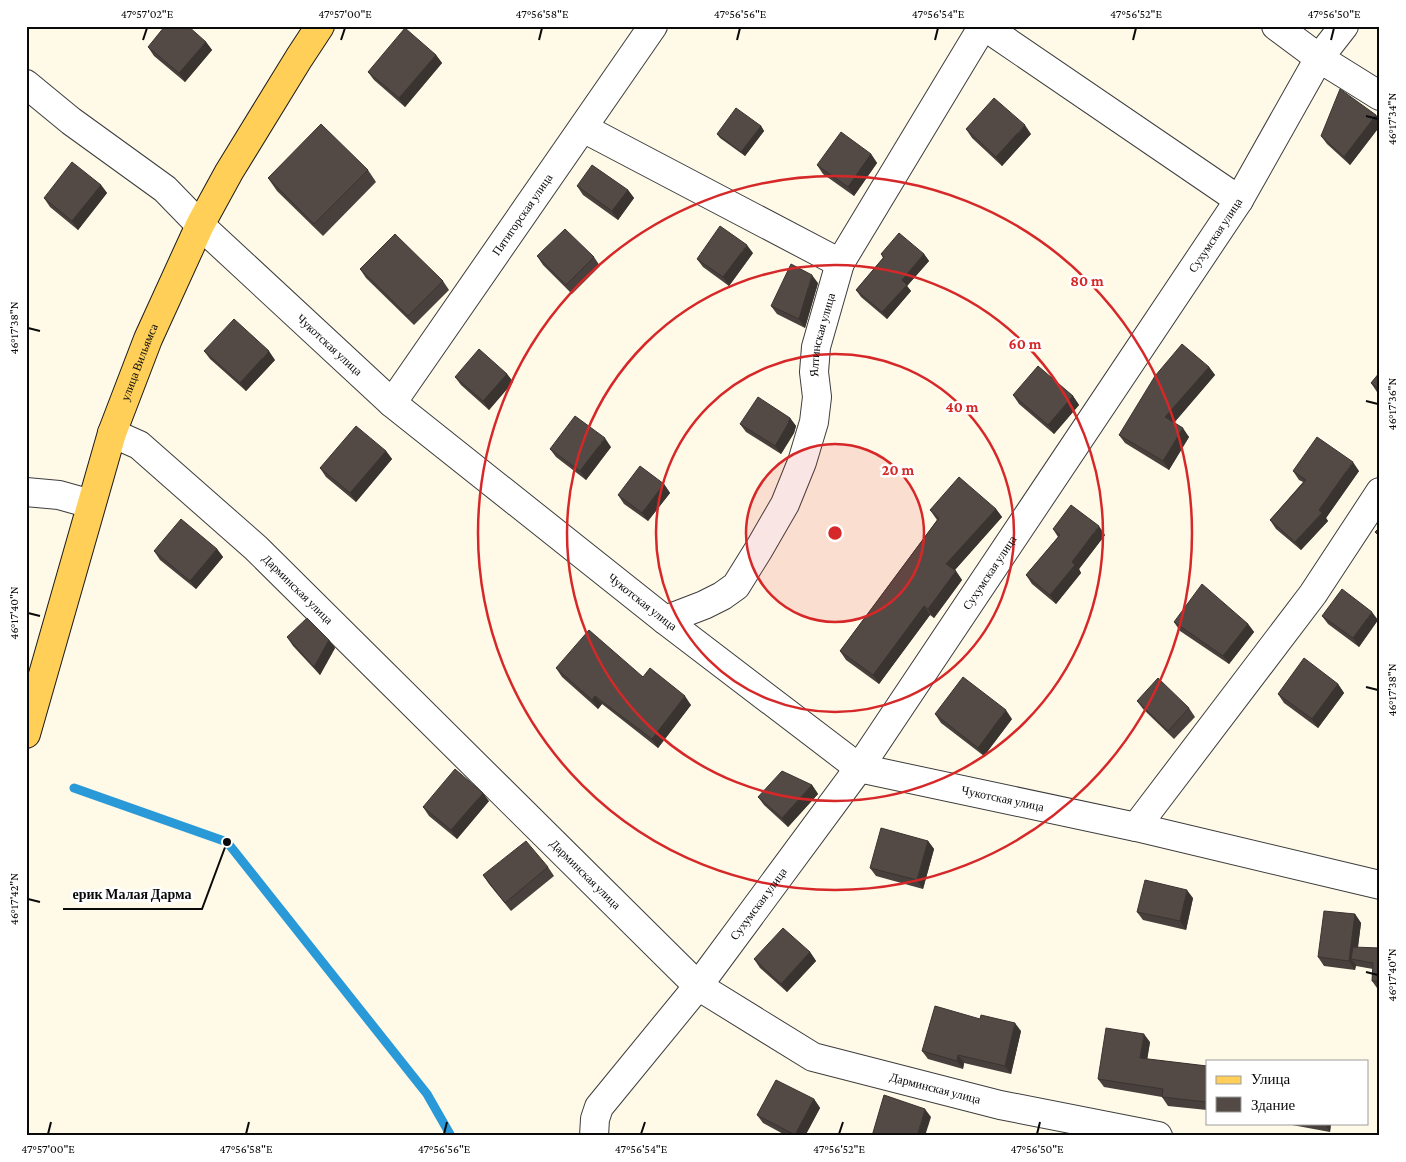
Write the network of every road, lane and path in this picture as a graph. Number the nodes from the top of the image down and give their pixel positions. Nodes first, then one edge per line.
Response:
1 (320, 26) edge
2 (653, 26) edge
3 (984, 26) edge
4 (1276, 26) edge
5 (1344, 26) edge
6 (1319, 58) junction
7 (26, 84) edge
8 (1380, 96) edge
9 (583, 128) junction
10 (1239, 200) junction
11 (200, 225) junction
12 (840, 263) junction
13 (392, 403) junction
14 (112, 433) junction
15 (26, 492) edge
16 (1380, 492) edge
17 (91, 504) junction
18 (665, 620) junction
19 (27, 732) edge
20 (859, 768) junction
21 (1136, 827) junction
22 (1380, 885) edge
23 (698, 986) junction
24 (594, 1136) edge
25 (1158, 1136) edge

1 - 11 main road, улица Вильямса
2 - 9 street, Пятигорская улица
3 - 10 street
3 - 12 street, Ялтинская улица
4 - 6 street
5 - 6 street, Сухумская улица
6 - 8 street
6 - 10 street, Сухумская улица
7 - 11 street, Чукотская улица
9 - 12 street
9 - 13 street, Пятигорская улица
10 - 20 street, Сухумская улица
11 - 13 street, Чукотская улица
11 - 14 main road, улица Вильямса
12 - 18 street, Ялтинская улица
13 - 18 street, Чукотская улица
14 - 17 main road, улица Вильямса
14 - 23 street, Дарминская улица
15 - 17 street
16 - 21 street
17 - 19 main road, улица Вильямса
18 - 20 street, Чукотская улица
20 - 21 street, Чукотская улица
20 - 23 street, Сухумская улица
21 - 22 street, Чукотская улица
23 - 24 street, Сухумская улица
23 - 25 street, Дарминская улица

